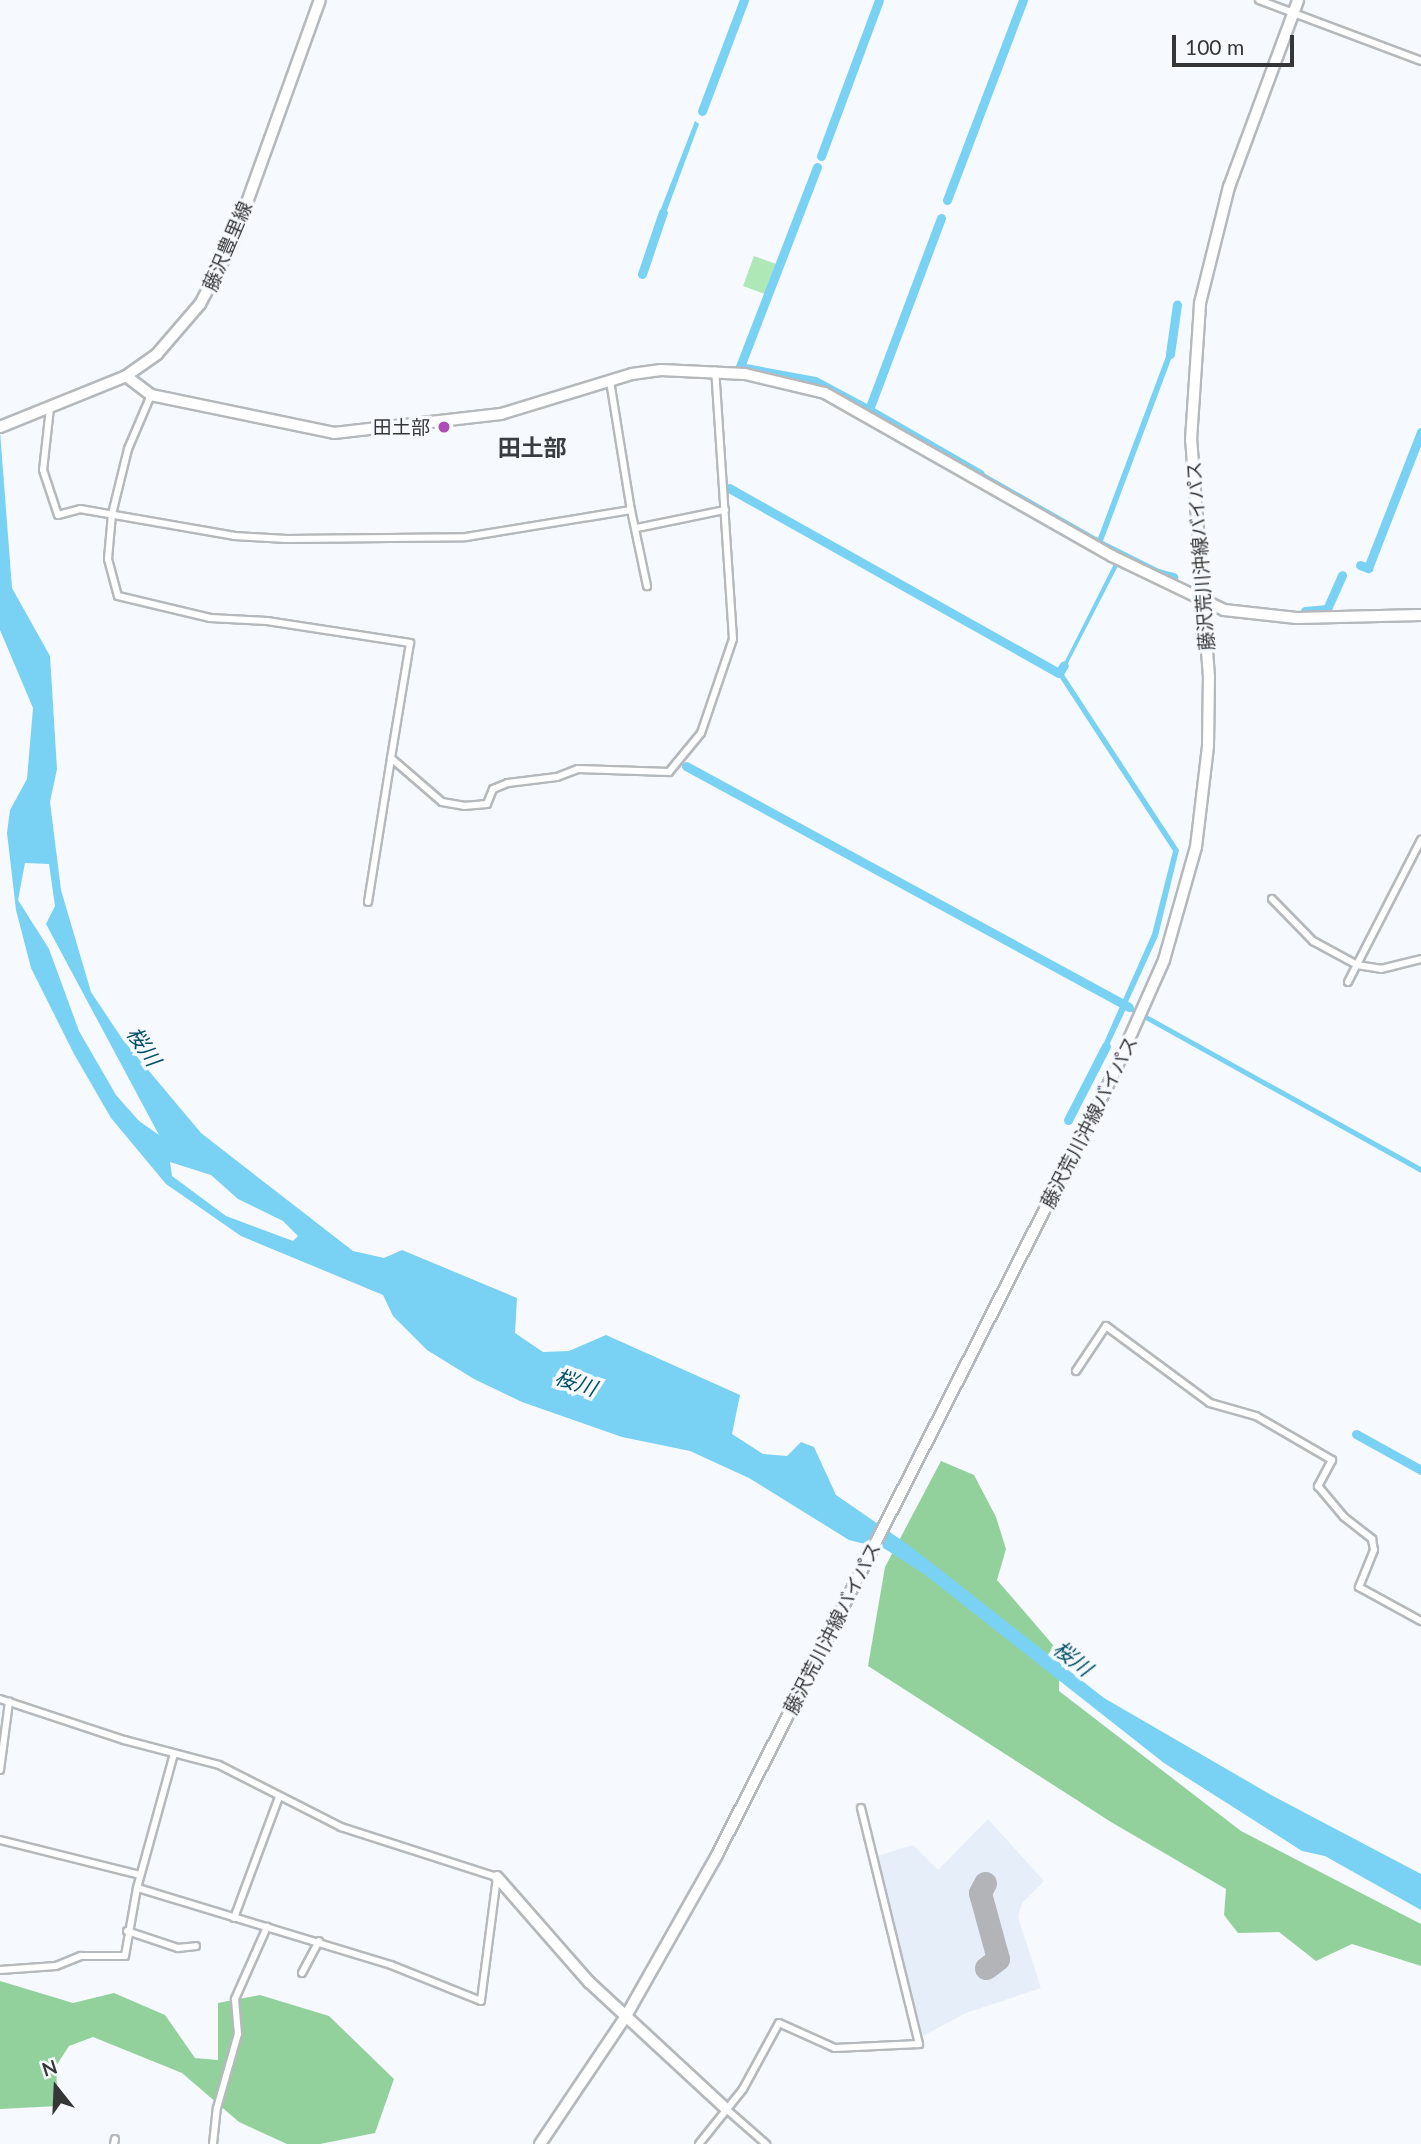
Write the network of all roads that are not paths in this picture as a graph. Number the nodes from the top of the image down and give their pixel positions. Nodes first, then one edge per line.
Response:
1 (320, 0) edge
2 (1259, 0) edge
3 (1298, 0) edge
4 (1294, 12) junction
5 (1421, 61) edge
6 (716, 371) junction
7 (126, 376) junction
8 (610, 381) junction
9 (151, 395) junction
10 (47, 409) junction
11 (0, 427) edge
12 (631, 510) junction
13 (725, 510) junction
14 (112, 514) junction
15 (637, 528) junction
16 (647, 586) dead end
17 (1203, 602) junction
18 (1419, 616) edge
19 (391, 758) junction
20 (1421, 839) edge
21 (1272, 899) dead end
22 (368, 902) dead end
23 (1421, 958) edge
24 (1357, 965) junction
25 (1348, 982) dead end
26 (1076, 1371) dead end
27 (1421, 1621) edge
28 (0, 1699) edge
29 (9, 1702) junction
30 (174, 1754) junction
31 (0, 1770) edge
32 (279, 1797) junction
33 (861, 1808) dead end
34 (0, 1840) edge
35 (140, 1875) junction
36 (497, 1877) junction
37 (137, 1888) junction
38 (234, 1918) junction
39 (267, 1927) junction
40 (127, 1931) junction
41 (319, 1941) junction
42 (196, 1947) dead end
43 (0, 1970) edge
44 (302, 1973) dead end
45 (626, 2016) junction
46 (725, 2108) junction
47 (213, 2144) edge
48 (540, 2144) edge
49 (699, 2144) edge
50 (766, 2144) edge

1 - 7 main road, 藤沢豊里線
2 - 4 street
3 - 4 main road, 藤沢荒川沖線バイパス
4 - 5 street
4 - 17 main road, 藤沢荒川沖線バイパス
6 - 8 main road
6 - 13 street
6 - 17 main road
7 - 9 main road
7 - 10 main road, 藤沢豊里線
8 - 9 main road
8 - 12 street
9 - 14 street
10 - 11 main road, 藤沢豊里線
10 - 14 street
12 - 14 street
12 - 15 street
13 - 15 street
13 - 19 street
14 - 19 street
15 - 16 street
17 - 18 main road
17 - 45 main road, 藤沢荒川沖線バイパス
19 - 22 street
20 - 24 street
21 - 24 street
23 - 24 street
24 - 25 street
26 - 27 street
28 - 29 street
29 - 30 street
29 - 31 street
30 - 32 street
30 - 35 street
32 - 36 street
32 - 38 street
33 - 46 street
34 - 35 street
35 - 37 street
36 - 41 street
36 - 45 main road
37 - 38 street
37 - 40 street
38 - 39 street
39 - 41 street
39 - 47 street
40 - 42 street
40 - 43 street
41 - 44 street
45 - 46 main road
45 - 48 main road, 藤沢荒川沖線バイパス
46 - 49 street
46 - 50 street

